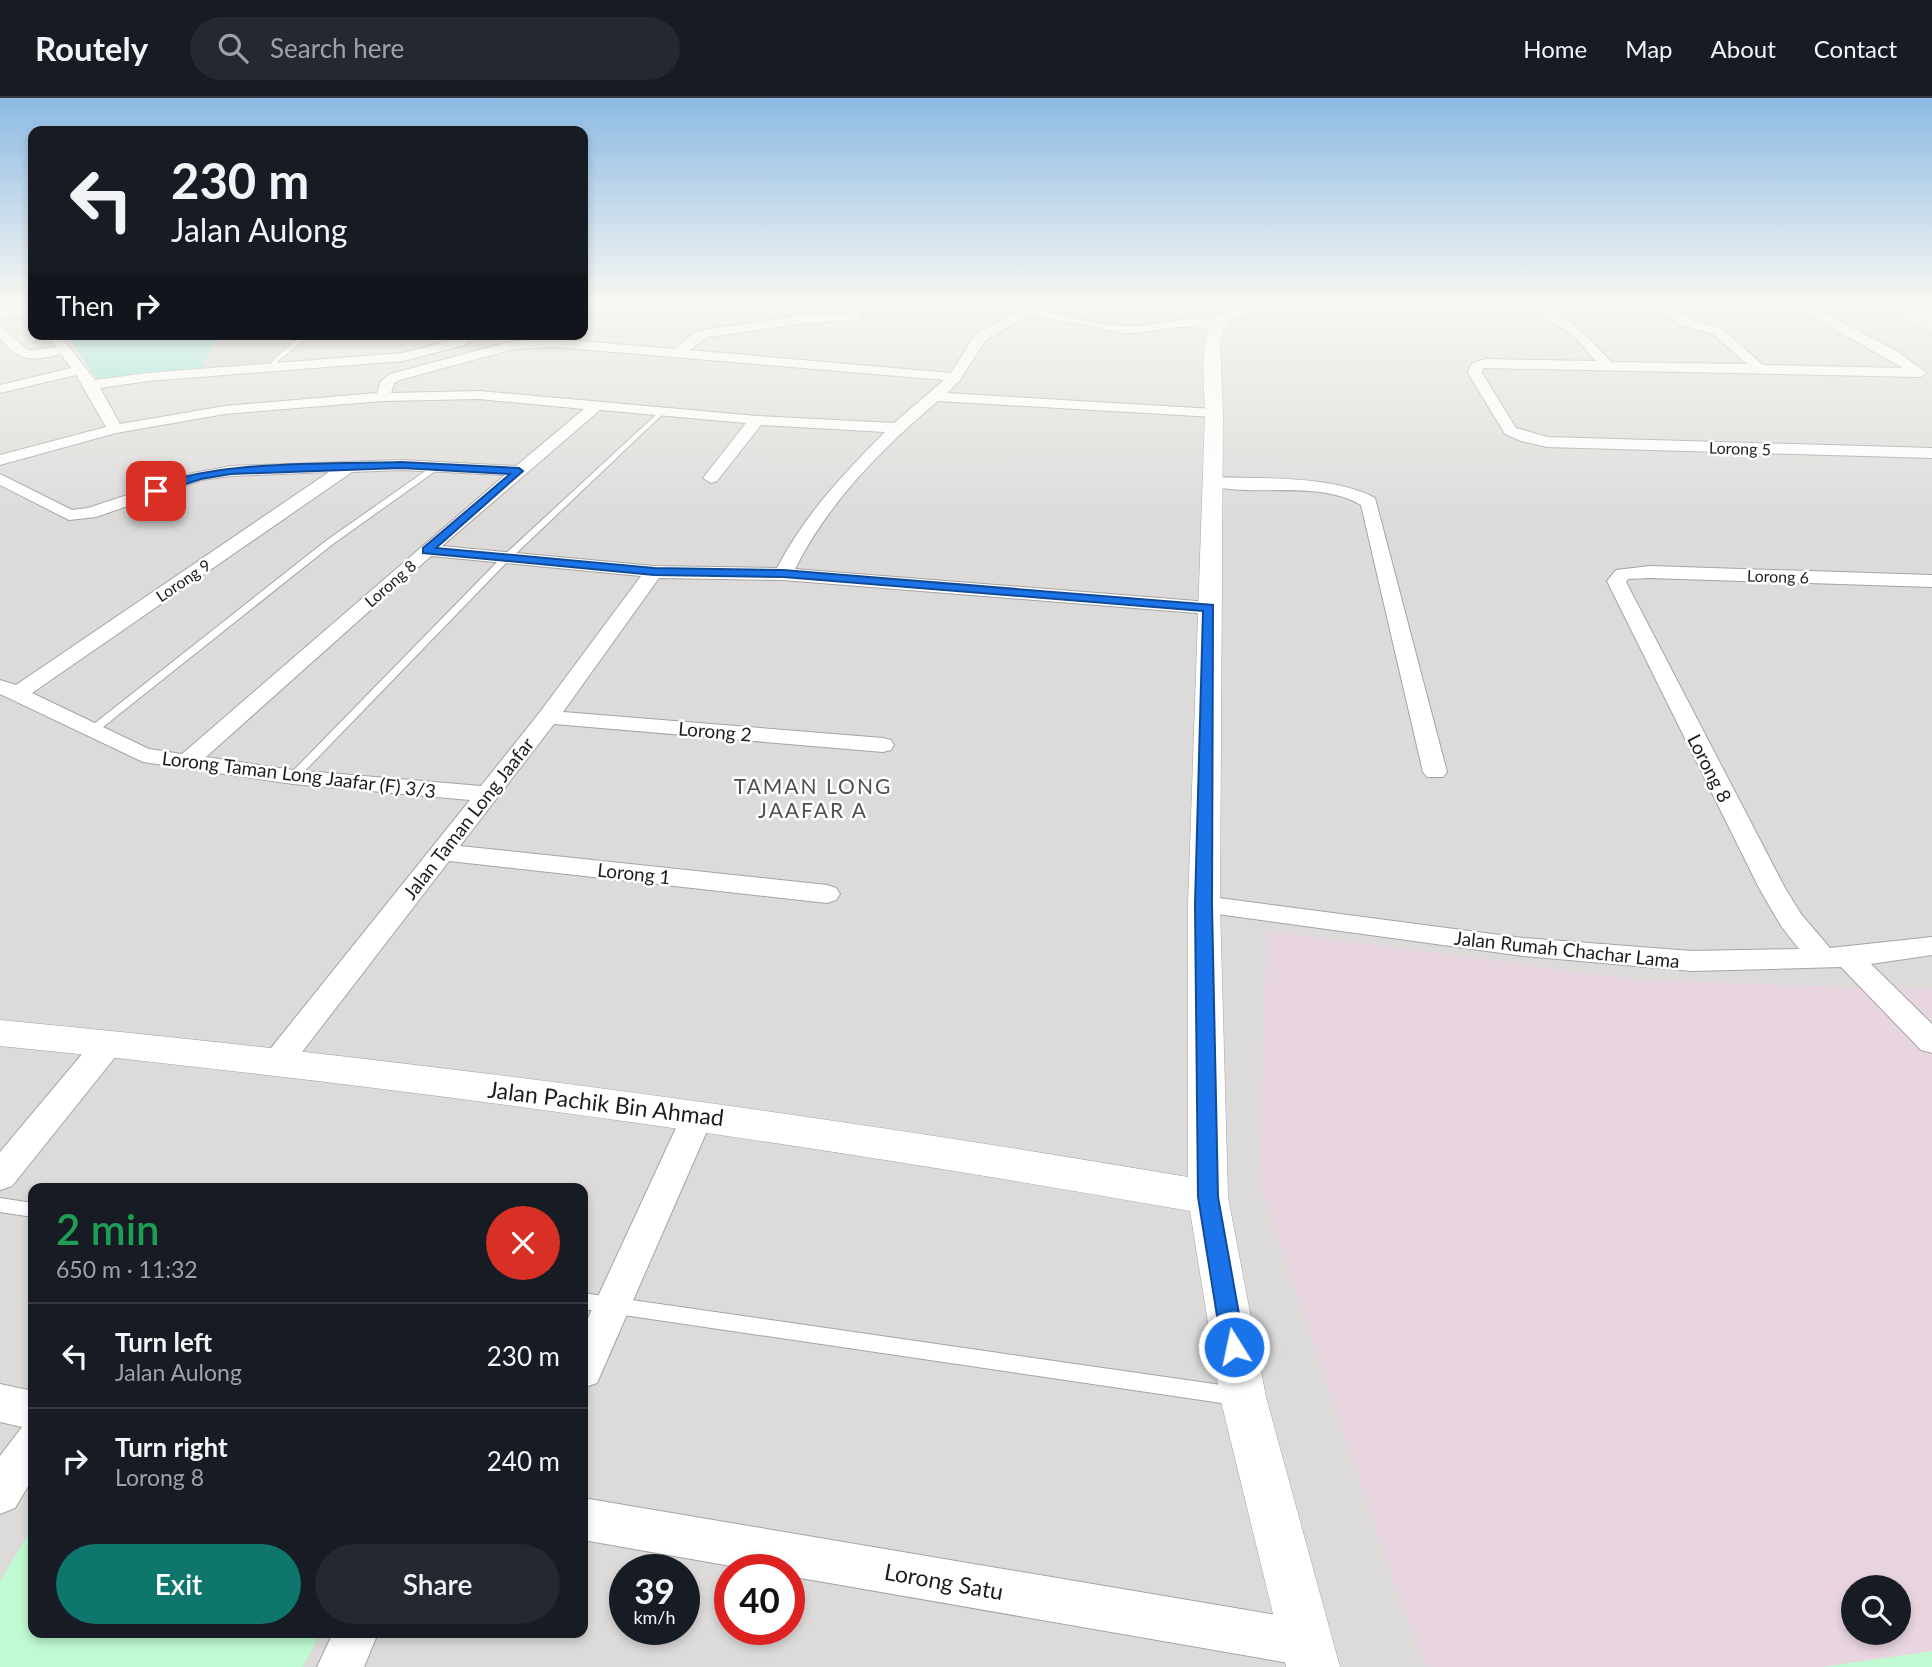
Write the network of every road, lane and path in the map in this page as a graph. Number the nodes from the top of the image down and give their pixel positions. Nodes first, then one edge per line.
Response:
1 (57, 375) edge
2 (83, 375) edge
3 (172, 375) edge
4 (402, 375) edge
5 (934, 375) edge
6 (1213, 375) edge
7 (1476, 375) edge
8 (954, 377) joint
9 (91, 385) junction
10 (0, 389) edge
11 (383, 397) junction
12 (936, 397) junction
13 (596, 406) junction
14 (662, 412) junction
15 (1214, 413) junction
16 (757, 420) junction
17 (897, 428) junction
18 (115, 429) junction
19 (1932, 453) edge
20 (0, 460) edge
21 (349, 466) junction
22 (437, 467) junction
23 (519, 471) junction
24 (710, 478) dead end
25 (0, 479) edge
26 (1213, 482) junction
27 (427, 550) junction
28 (505, 559) junction
29 (654, 572) junction
30 (783, 574) junction
31 (1623, 574) joint
32 (1932, 582) edge
33 (1209, 608) junction
34 (8, 690) edge
35 (548, 717) junction
36 (94, 729) junction
37 (883, 745) dead end
38 (187, 762) junction
39 (1435, 772) dead end
40 (293, 777) junction
41 (489, 794) junction
42 (442, 852) junction
43 (827, 894) dead end
44 (1203, 905) junction
45 (1932, 946) edge
46 (1835, 956) junction
47 (0, 1033) edge
48 (1932, 1042) edge
49 (109, 1043) junction
50 (278, 1061) junction
51 (698, 1115) junction
52 (0, 1176) edge
53 (1208, 1197) junction
54 (0, 1205) edge
55 (28, 1209) edge
56 (597, 1303) edge
57 (588, 1346) edge
58 (1242, 1397) junction
59 (0, 1403) edge
60 (28, 1409) edge
61 (28, 1450) edge
62 (0, 1493) edge
63 (588, 1520) edge
64 (354, 1638) edge
65 (1309, 1655) edge
66 (340, 1667) edge

1 - 10 street
2 - 9 street
3 - 9 street
4 - 11 street
5 - 8 street
6 - 15 street
7 - 19 street, Lorong 5
8 - 12 street
9 - 18 street
11 - 13 street
11 - 18 street
12 - 15 street
12 - 17 street
13 - 14 street
13 - 23 street, Lorong 8
14 - 16 street
14 - 28 lane
15 - 26 street
16 - 17 street
16 - 24 street
17 - 30 street
18 - 20 street
21 - 22 street
21 - 25 street
21 - 34 street, Lorong 9
22 - 23 street
22 - 36 lane
23 - 27 street, Lorong 8
26 - 33 street
26 - 39 street
27 - 28 street
27 - 38 street, Lorong 8
28 - 29 street
28 - 40 lane
29 - 30 street
29 - 35 street, Jalan Taman Long Jaafar
30 - 33 street
31 - 32 street, Lorong 6
31 - 46 street, Lorong 8
33 - 44 street
34 - 36 street, Lorong Taman Long Jaafar (F) 3/3
35 - 37 street, Lorong 2
35 - 41 street, Jalan Taman Long Jaafar
36 - 38 street, Lorong Taman Long Jaafar (F) 3/3
38 - 40 street, Lorong Taman Long Jaafar (F) 3/3
40 - 41 street, Lorong Taman Long Jaafar (F) 3/3
41 - 42 street, Jalan Taman Long Jaafar
42 - 43 street, Lorong 1
42 - 50 street, Jalan Taman Long Jaafar
44 - 46 street, Jalan Rumah Chachar Lama
44 - 53 street
45 - 46 street, Jalan Rumah Chachar Lama
46 - 48 street
47 - 49 street, Jalan Pachik Bin Ahmad
49 - 50 street, Jalan Pachik Bin Ahmad
49 - 52 street
50 - 51 street, Jalan Pachik Bin Ahmad
51 - 53 street, Jalan Pachik Bin Ahmad
51 - 56 street
53 - 58 street
54 - 55 lane
56 - 57 street
56 - 58 lane
58 - 65 street
59 - 60 street
61 - 62 street
63 - 65 street, Lorong Satu
64 - 66 street

